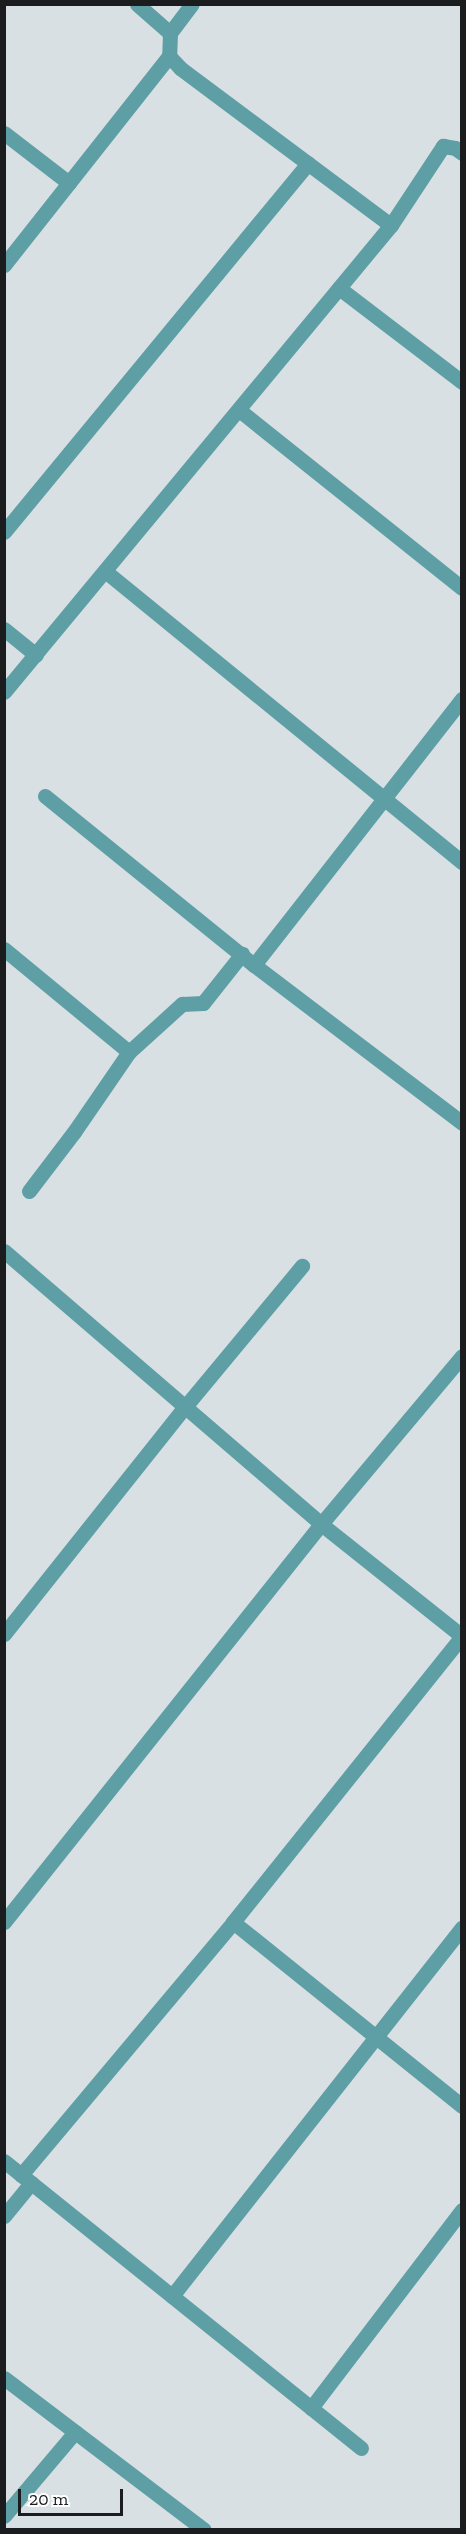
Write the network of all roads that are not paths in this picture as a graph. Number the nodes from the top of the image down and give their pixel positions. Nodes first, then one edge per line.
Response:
1 (136, 4) edge
2 (192, 4) edge
3 (170, 33) junction
4 (169, 56) junction
5 (4, 133) edge
6 (462, 153) edge
7 (308, 163) junction
8 (69, 183) junction
9 (391, 225) junction
10 (4, 266) edge
11 (339, 288) junction
12 (462, 382) edge
13 (239, 410) junction
14 (4, 532) edge
15 (105, 572) junction
16 (462, 588) edge
17 (4, 629) edge
18 (36, 655) junction
19 (4, 692) edge
20 (462, 699) edge
21 (45, 796) dead end
22 (383, 800) junction
23 (462, 862) edge
24 (4, 949) edge
25 (242, 954) junction
26 (254, 965) junction
27 (129, 1052) junction
28 (462, 1123) edge
29 (29, 1191) dead end
30 (4, 1251) edge
31 (302, 1266) dead end
32 (462, 1356) edge
33 (184, 1408) junction
34 (321, 1524) junction
35 (4, 1634) edge
36 (462, 1636) edge
37 (4, 1922) edge
38 (233, 1922) junction
39 (462, 1927) edge
40 (375, 2036) junction
41 (462, 2106) edge
42 (4, 2162) edge
43 (26, 2179) junction
44 (462, 2210) edge
45 (4, 2216) edge
46 (172, 2296) junction
47 (4, 2378) edge
48 (311, 2408) junction
49 (75, 2432) junction
50 (361, 2448) dead end
51 (4, 2516) edge
52 (204, 2529) edge

1 - 3 street
2 - 3 street
3 - 4 street
4 - 7 street
4 - 8 street
5 - 8 street
6 - 9 street
7 - 9 street
7 - 14 street
8 - 10 street
9 - 11 street
11 - 12 street
11 - 13 street
13 - 15 street
13 - 16 street
15 - 18 street
15 - 22 street
17 - 18 street
18 - 19 street
20 - 22 street
21 - 25 street
22 - 23 street
22 - 26 street
24 - 27 street
25 - 26 street
25 - 27 street
26 - 28 street
27 - 29 street
30 - 33 street
31 - 33 street
32 - 34 street
33 - 34 street
33 - 35 street
34 - 36 street
34 - 37 street
36 - 38 street
38 - 40 street
38 - 43 street
39 - 40 street
40 - 41 street
40 - 46 street
42 - 43 street
43 - 45 street
43 - 46 street
44 - 48 street
46 - 48 street
47 - 49 street
48 - 50 street
49 - 51 street
49 - 52 street

